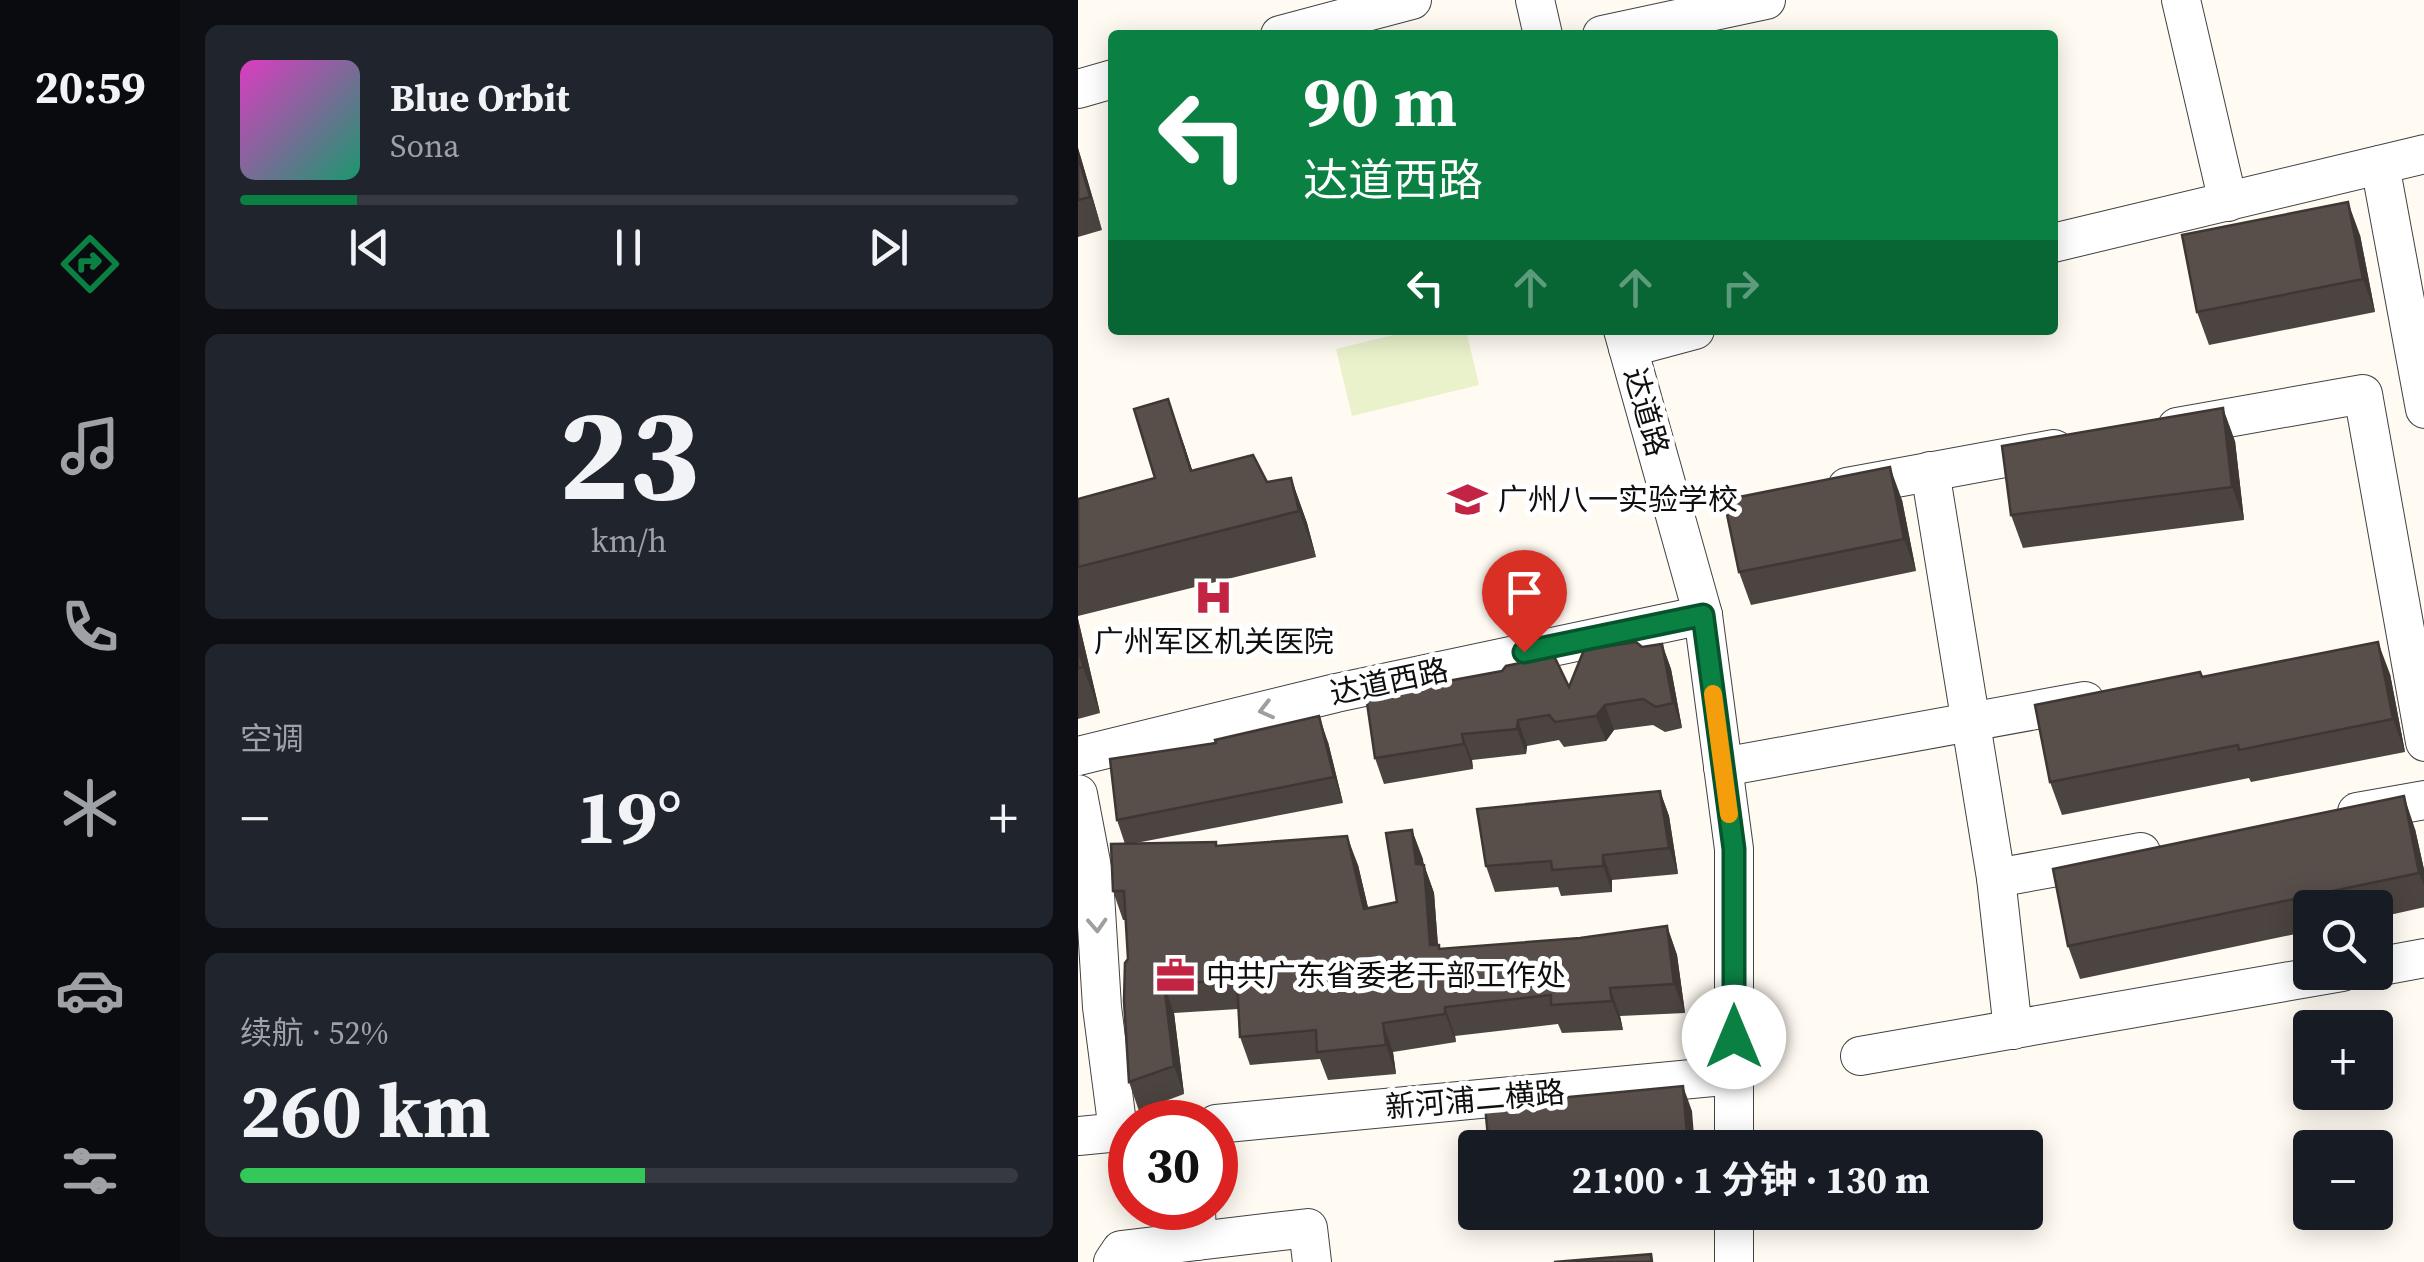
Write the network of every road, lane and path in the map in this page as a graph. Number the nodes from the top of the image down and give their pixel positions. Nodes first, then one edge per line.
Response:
1 (1412, 0) edge
2 (1535, 0) edge
3 (1766, 0) edge
4 (2181, 0) edge
5 (1299, 30) edge
6 (1542, 30) edge
7 (1625, 30) edge
8 (1108, 80) edge
9 (1078, 88) edge
10 (2424, 154) edge
11 (2380, 166) junction
12 (2228, 202) junction
13 (2058, 242) edge
14 (1656, 335) edge
15 (1625, 339) edge
16 (2424, 408) edge
17 (2148, 432) edge
18 (2089, 442) edge
19 (1930, 470) junction
20 (1820, 492) edge
21 (1703, 615) junction
22 (2407, 642) junction
23 (2369, 649) edge
24 (2122, 694) edge
25 (1970, 722) junction
26 (2424, 742) edge
27 (1078, 756) edge
28 (1723, 767) junction
29 (1078, 794) edge
30 (2424, 800) edge
31 (2327, 818) edge
32 (2171, 846) edge
33 (1996, 878) junction
34 (2424, 958) edge
35 (2393, 963) edge
36 (2293, 981) edge
37 (1090, 1007) edge
38 (2012, 1030) junction
39 (1860, 1056) dead end
40 (1734, 1075) junction
41 (1116, 1100) edge
42 (1238, 1122) edge
43 (1734, 1130) edge
44 (1108, 1133) edge
45 (1078, 1136) edge
46 (1238, 1226) edge
47 (1179, 1230) edge
48 (1734, 1230) edge
49 (1114, 1262) edge
50 (1312, 1262) edge
51 (1734, 1262) edge

1 - 5 street
2 - 6 street
3 - 7 street
4 - 12 street
8 - 9 street
10 - 11 street
11 - 12 street
11 - 16 street
12 - 13 street
14 - 15 street
15 - 21 street, 达道路
17 - 22 street
18 - 19 street
19 - 20 street
19 - 25 street
21 -> 27 street, 达道西路
21 - 28 street, 达道路
22 - 23 street
22 - 26 street
24 - 25 street
25 - 28 street
25 - 33 street
28 - 40 street, 达道路
29 -> 37 street
30 - 31 street
32 - 33 street
33 - 38 street
34 - 35 street
36 - 38 street
37 - 41 street
38 - 39 street
40 - 42 street, 新河浦二横路
40 - 43 street, 达道路
44 - 45 street
46 - 50 street
47 - 49 street
48 - 51 street

